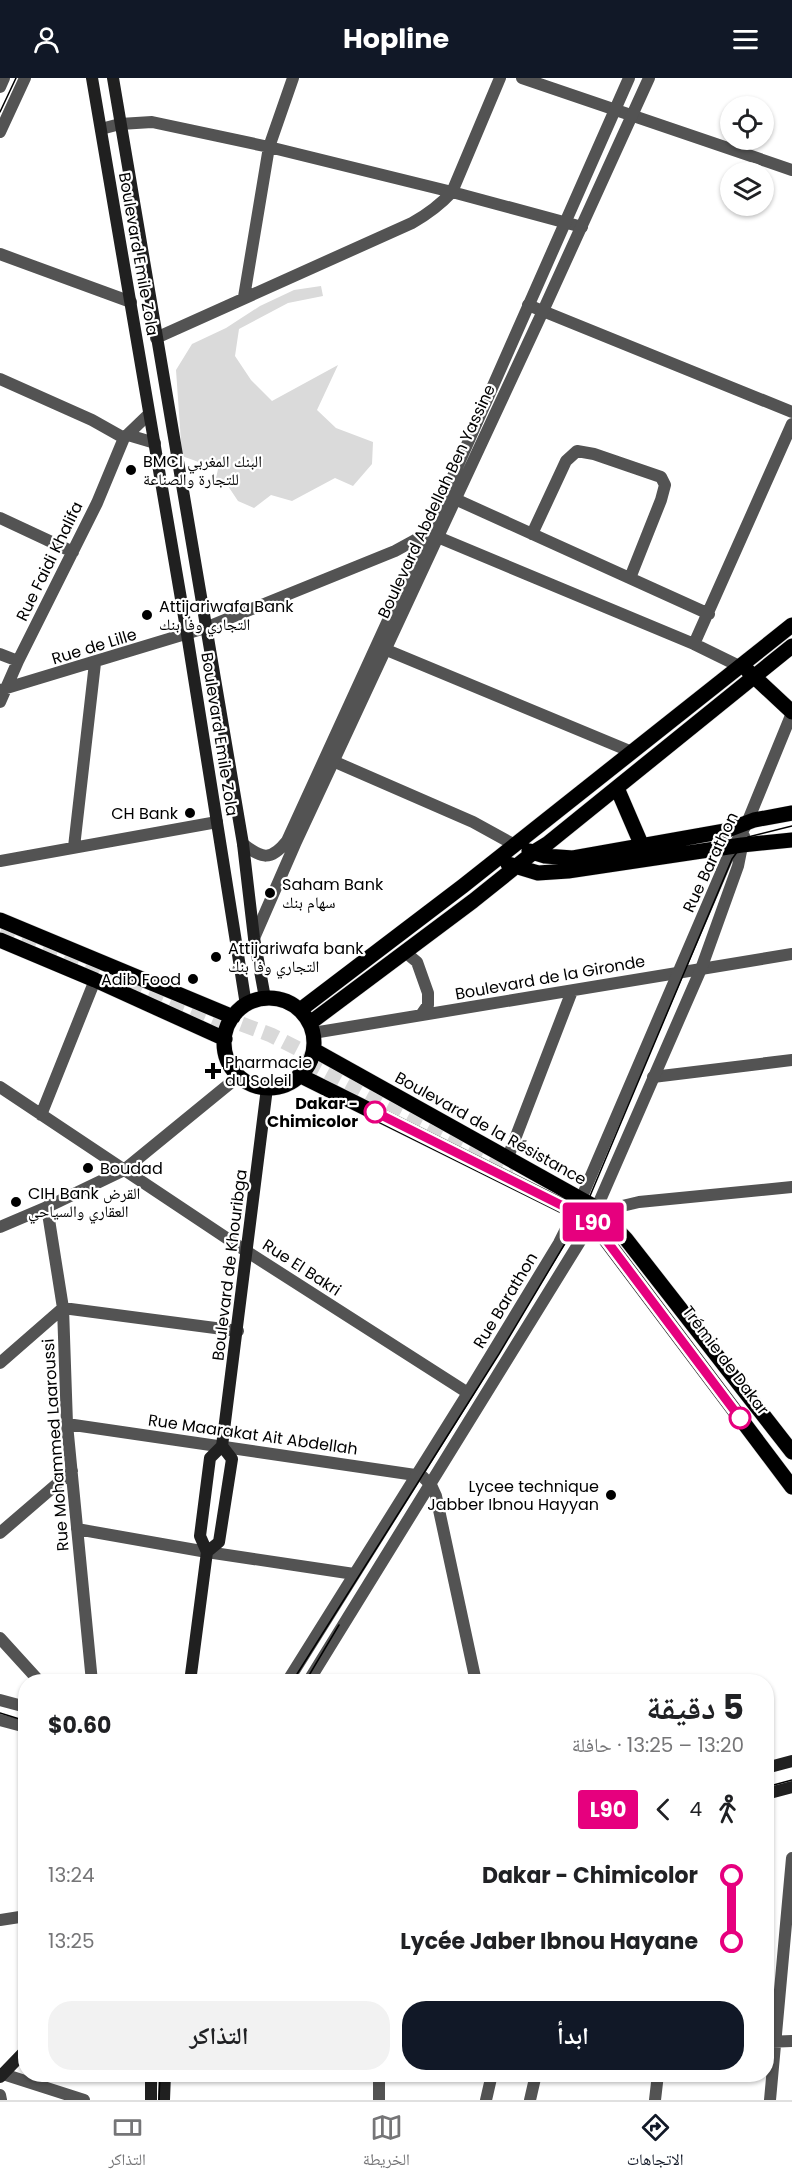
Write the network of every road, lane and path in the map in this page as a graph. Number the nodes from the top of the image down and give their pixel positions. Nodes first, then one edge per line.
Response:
1 (4, 78) edge
2 (25, 78) edge
3 (92, 78) edge
4 (112, 78) edge
5 (293, 78) edge
6 (500, 78) edge
7 (522, 78) edge
8 (629, 78) edge
9 (649, 78) edge
10 (0, 87) edge
11 (615, 109) junction
12 (633, 115) junction
13 (120, 124) junction
14 (101, 129) junction
15 (0, 132) edge
16 (269, 147) junction
17 (792, 170) edge
18 (452, 192) junction
19 (566, 222) junction
20 (582, 227) junction
21 (0, 254) edge
22 (244, 297) junction
23 (130, 302) junction
24 (528, 305) junction
25 (543, 311) junction
26 (156, 338) junction
27 (0, 379) edge
28 (792, 412) edge
29 (149, 414) junction
30 (792, 424) edge
31 (126, 436) junction
32 (154, 443) junction
33 (455, 499) junction
34 (0, 518) edge
35 (433, 534) junction
36 (532, 534) junction
37 (73, 552) junction
38 (630, 578) junction
39 (709, 614) junction
40 (792, 625) edge
41 (206, 628) junction
42 (187, 634) junction
43 (694, 644) junction
44 (792, 646) edge
45 (380, 647) junction
46 (0, 654) edge
47 (18, 662) junction
48 (95, 663) junction
49 (739, 666) junction
50 (754, 675) junction
51 (3, 689) edge
52 (0, 702) edge
53 (792, 712) edge
54 (632, 752) junction
55 (329, 760) junction
56 (617, 788) junction
57 (792, 813) edge
58 (217, 822) junction
59 (747, 823) junction
60 (792, 840) edge
61 (243, 844) junction
62 (513, 844) junction
63 (642, 846) junction
64 (737, 846) junction
65 (74, 847) junction
66 (534, 852) junction
67 (495, 859) junction
68 (0, 861) edge
69 (515, 867) junction
70 (0, 920) edge
71 (254, 938) junction
72 (0, 940) edge
73 (405, 952) junction
74 (792, 954) edge
75 (701, 969) junction
76 (680, 971) junction
77 (95, 980) junction
78 (572, 991) junction
79 (265, 998) junction
80 (246, 1005) junction
81 (300, 1010) junction
82 (421, 1016) junction
83 (233, 1017) junction
84 (311, 1028) junction
85 (225, 1039) junction
86 (314, 1050) junction
87 (792, 1060) edge
88 (299, 1075) junction
89 (239, 1076) junction
90 (653, 1077) junction
91 (0, 1087) edge
92 (267, 1088) junction
93 (41, 1115) junction
94 (508, 1157) junction
95 (124, 1170) junction
96 (792, 1187) edge
97 (578, 1205) junction
98 (47, 1207) junction
99 (596, 1213) junction
100 (0, 1227) edge
101 (246, 1251) junction
102 (63, 1308) junction
103 (238, 1331) junction
104 (0, 1363) edge
105 (468, 1393) junction
106 (67, 1424) junction
107 (222, 1446) junction
108 (792, 1452) edge
109 (792, 1464) edge
110 (72, 1471) junction
111 (415, 1475) junction
112 (792, 1478) edge
113 (431, 1485) junction
114 (792, 1487) edge
115 (77, 1529) junction
116 (0, 1533) edge
117 (207, 1552) junction
118 (354, 1574) junction
119 (0, 1638) edge
120 (33, 1674) edge
121 (91, 1674) edge
122 (191, 1674) edge
123 (292, 1674) edge
124 (313, 1674) edge
125 (474, 1674) edge
126 (0, 1700) edge
127 (18, 1705) edge
128 (0, 1720) edge
129 (18, 1725) edge
130 (792, 1761) edge
131 (774, 1766) edge
132 (792, 1787) edge
133 (774, 1792) edge
134 (792, 1858) edge
135 (18, 1917) edge
136 (0, 1920) edge
137 (787, 1965) edge
138 (774, 2028) edge
139 (792, 2041) edge
140 (774, 2042) edge
141 (18, 2058) edge
142 (2, 2075) edge
143 (18, 2080) edge
144 (25, 2082) edge
145 (151, 2082) edge
146 (165, 2082) edge
147 (379, 2082) edge
148 (490, 2082) edge
149 (534, 2082) edge
150 (657, 2082) edge
151 (770, 2082) edge
152 (0, 2095) edge
153 (1, 2100) edge
154 (84, 2100) edge
155 (151, 2100) edge
156 (164, 2100) edge
157 (379, 2100) edge
158 (486, 2100) edge
159 (530, 2100) edge
160 (655, 2100) edge
161 (770, 2100) edge

1 - 10 street
2 - 15 street
3 - 14 main road, Boulevard Emile Zola
4 - 13 main road, Boulevard Emile Zola
5 - 16 street
6 - 18 street
7 - 11 street
8 - 11 street, Boulevard Abdellah Ben Yassine
9 - 12 street, Boulevard Abdellah Ben Yassine
11 - 12 street
11 - 19 street, Boulevard Abdellah Ben Yassine
12 - 17 street
12 - 20 street, Boulevard Abdellah Ben Yassine
13 - 14 street
13 - 16 street
13 - 26 main road, Boulevard Emile Zola
14 - 23 main road, Boulevard Emile Zola
16 - 18 street
16 - 22 street
18 - 19 street
18 - 22 street
19 - 20 street
19 - 24 street, Boulevard Abdellah Ben Yassine
20 - 25 street, Boulevard Abdellah Ben Yassine
21 - 23 street
22 - 26 street
23 - 29 main road, Boulevard Emile Zola
24 - 25 street
24 - 35 street, Boulevard Abdellah Ben Yassine
25 - 28 street
25 - 33 street, Boulevard Abdellah Ben Yassine
26 - 41 main road, Boulevard Emile Zola
27 - 31 street
29 - 31 street, Rue Faidi Khalifa
29 - 32 main road, Boulevard Emile Zola
30 - 39 street
31 - 32 street
31 - 37 street, Rue Faidi Khalifa
32 - 42 main road, Boulevard Emile Zola
33 - 35 street, Boulevard Abdellah Ben Yassine
33 - 36 street
34 - 37 street
35 - 41 street, Rue de Lille
35 - 43 street
35 - 45 street, Boulevard Abdellah Ben Yassine
36 - 38 street
36 - 38 street
37 - 47 street, Rue Faidi Khalifa
38 - 39 street
39 - 43 street
40 - 49 main road
41 - 42 street, Rue de Lille
41 - 61 main road, Boulevard Emile Zola
42 - 48 street, Rue de Lille
42 - 58 main road, Boulevard Emile Zola
43 - 49 street
44 - 50 main road
45 - 54 street
45 - 55 street, Boulevard Abdellah Ben Yassine
46 - 47 street
47 - 51 street, Rue Faidi Khalifa
48 - 51 street, Rue de Lille
48 - 65 street
49 - 50 main road
49 - 54 main road
50 - 53 main road
50 - 56 main road
51 - 52 street, Rue Faidi Khalifa
53 - 59 street, Rue Barathon
54 - 62 main road
55 - 61 street, Boulevard Abdellah Ben Yassine
55 - 62 street
55 - 71 street, Boulevard Abdellah Ben Yassine
56 - 63 main road
56 - 66 main road
57 - 59 main road
58 - 65 street
58 - 80 main road, Boulevard Emile Zola
59 - 63 main road
59 - 64 street, Rue Barathon
60 - 64 main road
61 - 71 main road, Boulevard Emile Zola
62 - 66 main road
62 - 67 main road
63 - 66 main road
64 - 69 main road
64 - 75 street
64 - 76 street, Rue Barathon
65 - 68 street
66 - 69 main road
67 - 69 main road
67 - 81 main road
69 - 73 main road
70 - 83 main road
71 - 79 main road, Boulevard Emile Zola
72 - 77 main road
73 - 82 street
73 - 84 main road
74 - 75 street, Boulevard de la Gironde
75 - 76 street, Boulevard de la Gironde
75 - 90 street
76 - 78 street, Boulevard de la Gironde
76 - 97 street, Rue Barathon
77 - 85 main road
77 - 93 street
78 - 82 street, Boulevard de la Gironde
78 - 94 street
79 - 80 main road
79 - 81 main road
80 - 83 main road
81 - 84 main road
82 - 84 street, Boulevard de la Gironde
83 - 85 main road
84 - 86 main road
85 - 89 main road
86 - 88 main road
86 - 94 main road, Boulevard de la Résistance
87 - 90 street
88 - 92 main road
88 - 97 main road, Boulevard de la Résistance
89 - 92 main road
89 - 95 street
90 - 99 street
91 - 93 street, Rue El Bakri
92 - 101 main road, Boulevard de Khouribga
93 - 95 street, Rue El Bakri
94 - 97 main road, Boulevard de la Résistance
95 - 98 street
95 - 101 street, Rue El Bakri
96 - 99 street
97 - 99 main road, Boulevard de la Résistance
97 - 105 street, Rue Barathon
98 - 100 street
98 - 102 street, Rue Mohammed Laaroussi
99 - 108 main road, Boulevard de la Résistance
99 - 113 street
99 - 114 main road, Boulevard de la Résistance
101 - 103 main road, Boulevard de Khouribga
101 - 105 street, Rue El Bakri
102 - 103 street
102 - 104 street
102 - 106 street, Rue Mohammed Laaroussi
103 - 107 main road, Boulevard de Khouribga
105 - 111 street, Rue Barathon
106 - 107 street, Rue Maarakat Ait Abdellah
106 - 110 street, Rue Mohammed Laaroussi
107 - 111 street, Rue Maarakat Ait Abdellah
107 - 117 main road, Boulevard de Khouribga
107 - 117 main road, Boulevard de Khouribga
109 - 112 main road, Trémie de Dakar
110 - 115 street, Rue Mohammed Laaroussi
110 - 116 street
111 - 113 street, Rue Maarakat Ait Abdellah
111 - 118 street, Rue Barathon
113 - 124 street
113 - 125 street
115 - 117 street
115 - 121 street, Rue Mohammed Laaroussi
117 - 118 street
117 - 122 main road, Boulevard de Khouribga
118 - 123 street, Rue Barathon
119 - 120 street
126 - 127 street
128 - 129 street
130 - 131 main road
132 - 133 main road
134 - 137 street
135 - 136 street
137 - 138 street
139 - 140 street
141 - 142 main road
142 - 143 street
144 - 154 street
145 - 155 main road
146 - 156 main road
147 - 157 street
148 - 158 street
149 - 159 street
150 - 160 street
151 - 161 street
152 - 153 street

